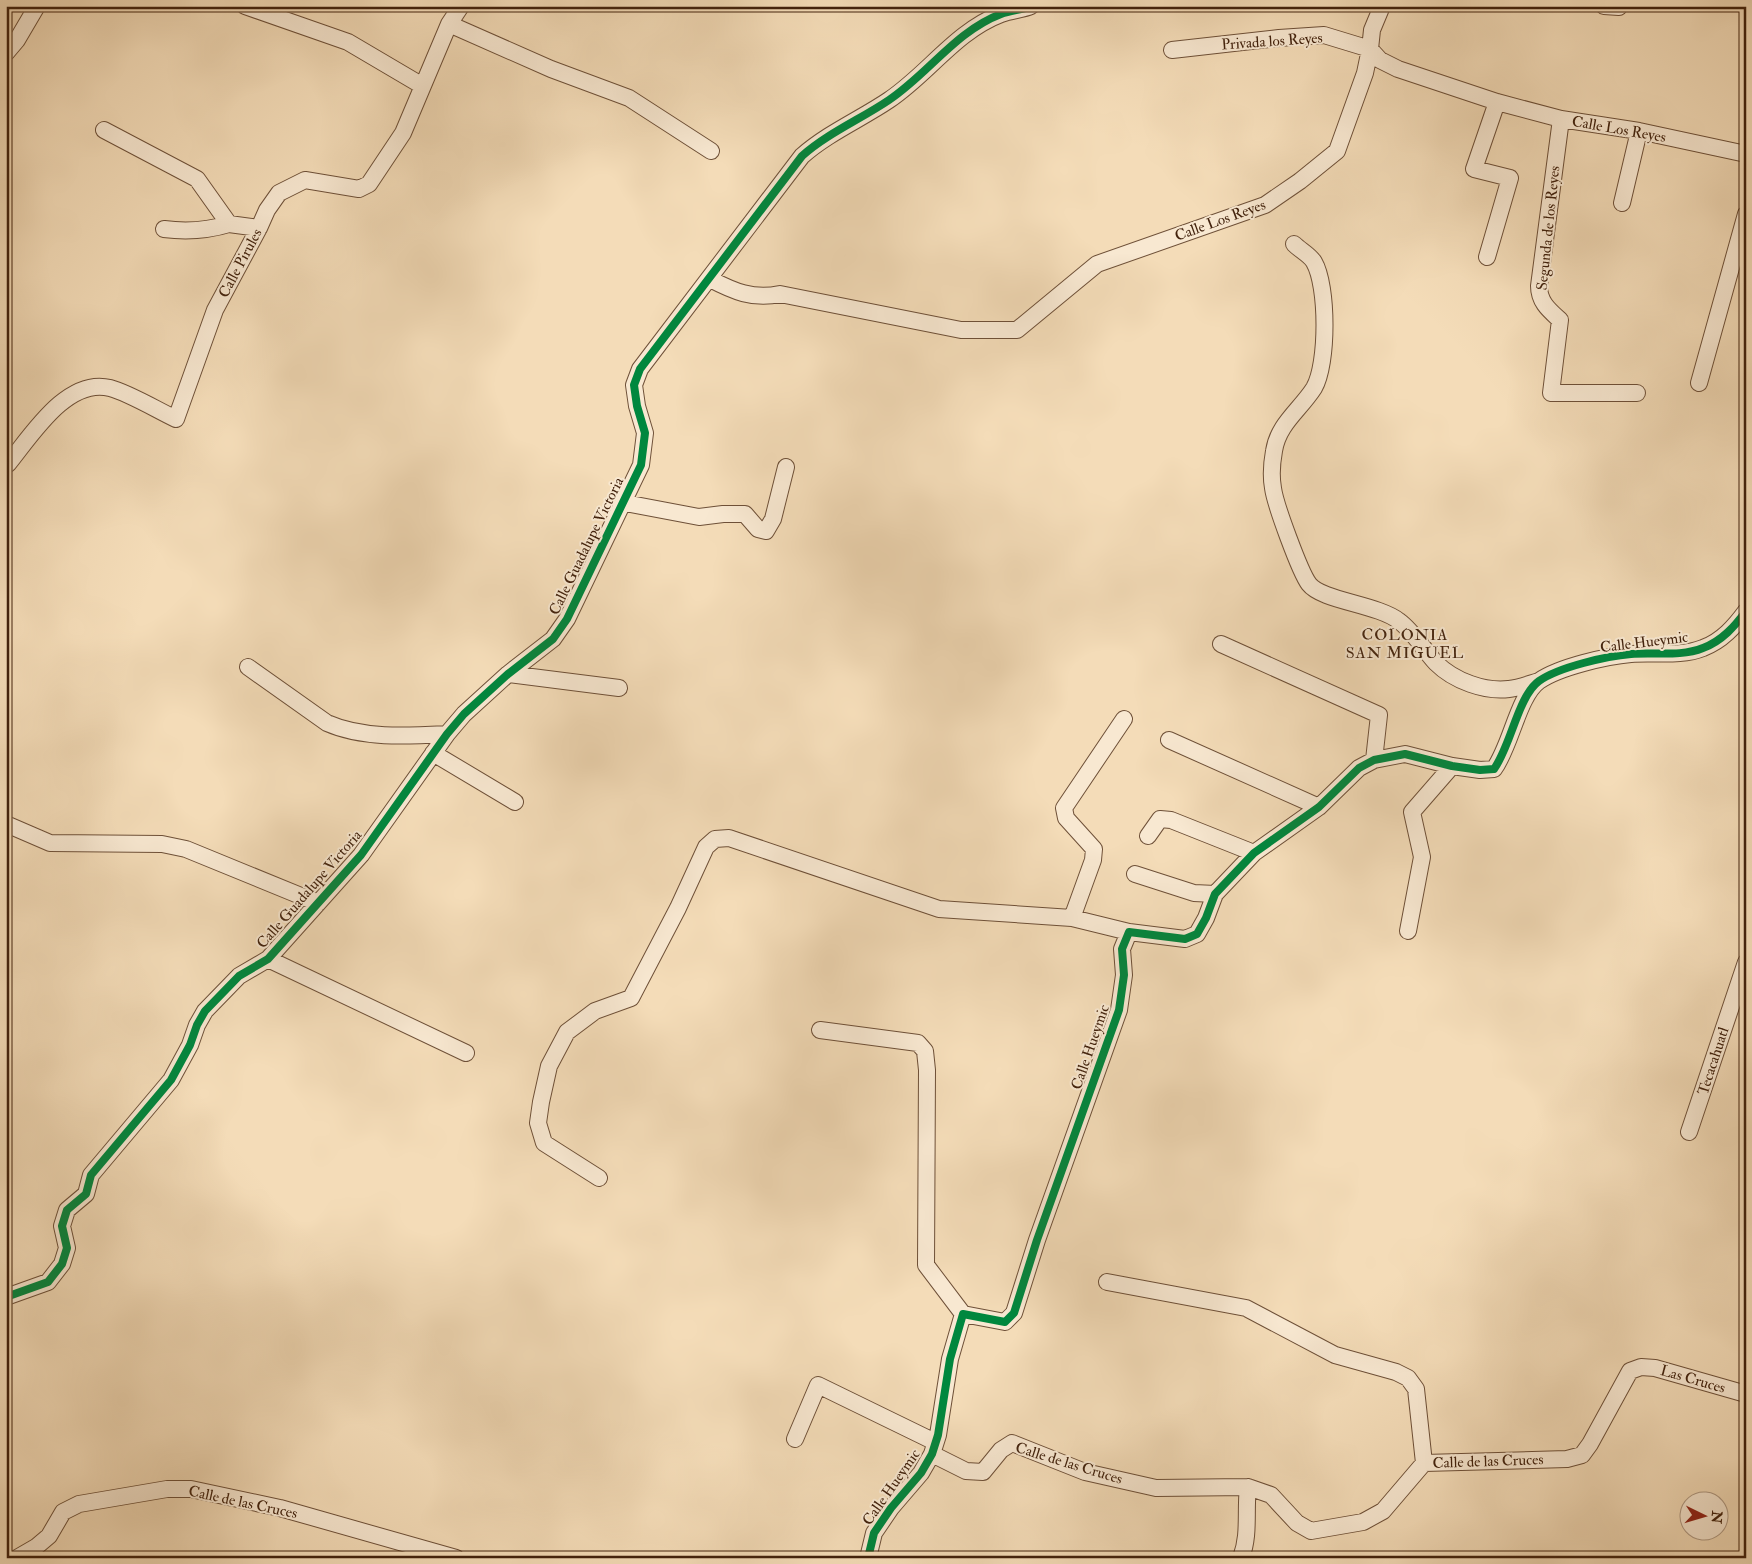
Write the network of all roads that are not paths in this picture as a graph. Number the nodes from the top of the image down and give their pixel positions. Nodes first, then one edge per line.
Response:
1 (37, 6) edge
2 (245, 6) edge
3 (461, 6) edge
4 (1031, 6) edge
5 (1382, 6) edge
6 (448, 24) junction
7 (1370, 49) junction
8 (1172, 50) dead end
9 (6, 53) edge
10 (421, 85) junction
11 (1497, 102) junction
12 (1561, 119) junction
13 (104, 130) dead end
14 (1639, 131) junction
15 (711, 151) dead end
16 (1746, 154) edge
17 (1622, 203) dead end
18 (1746, 214) edge
19 (229, 224) junction
20 (260, 228) junction
21 (164, 229) dead end
22 (1294, 244) dead end
23 (1486, 257) dead end
24 (710, 279) junction
25 (1699, 383) dead end
26 (1637, 393) dead end
27 (8, 464) dead end
28 (786, 467) dead end
29 (625, 503) junction
30 (1746, 611) edge
31 (1221, 644) dead end
32 (248, 667) dead end
33 (508, 674) junction
34 (1538, 681) junction
35 (619, 688) dead end
36 (1124, 719) dead end
37 (447, 734) junction
38 (1169, 740) dead end
39 (433, 753) junction
40 (1374, 760) junction
41 (1452, 766) junction
42 (515, 802) dead end
43 (1319, 807) junction
44 (6, 824) edge
45 (1148, 836) dead end
46 (1254, 853) junction
47 (1134, 874) dead end
48 (1214, 894) junction
49 (318, 903) junction
50 (1072, 918) junction
51 (1408, 931) dead end
52 (1129, 932) junction
53 (268, 959) junction
54 (1746, 962) edge
55 (820, 1030) dead end
56 (466, 1053) dead end
57 (1689, 1132) dead end
58 (599, 1178) dead end
59 (1107, 1282) dead end
60 (6, 1297) edge
61 (963, 1314) junction
62 (1640, 1367) joint
63 (1746, 1394) edge
64 (795, 1439) dead end
65 (933, 1448) junction
66 (1424, 1463) junction
67 (1248, 1488) junction
68 (17, 1558) edge
69 (456, 1558) edge
70 (868, 1558) edge
71 (1241, 1558) edge

1 - 9 street
2 - 10 street
3 - 6 street, Calle Pirules
4 - 24 street, Calle Guadalupe Victoria
5 - 7 street
6 - 10 street, Calle Pirules
6 - 15 street
7 - 8 street, Privada los Reyes
7 - 11 street, Calle Los Reyes
7 - 24 street, Calle Los Reyes
10 - 20 street, Calle Pirules
11 - 12 street, Calle Los Reyes
11 - 23 street
12 - 14 street, Calle Los Reyes
12 - 26 street, Segunda de los Reyes
13 - 19 street
14 - 16 street, Calle Los Reyes
14 - 17 street
18 - 25 street
19 - 20 street
19 - 21 street
20 - 27 street, Calle Pirules
22 - 34 street, Calle Hueymic
24 - 29 street, Calle Guadalupe Victoria
28 - 29 street
29 - 33 street, Calle Guadalupe Victoria
30 - 34 street, Calle Hueymic
31 - 40 street
32 - 37 street
33 - 35 street
33 - 37 street, Calle Guadalupe Victoria
34 - 41 street
36 - 50 street
37 - 39 street, Calle Guadalupe Victoria
38 - 43 street
39 - 42 street
39 - 49 street, Calle Guadalupe Victoria
40 - 41 street
40 - 43 street
41 - 51 street
43 - 46 street
44 - 49 street
45 - 46 street
46 - 48 street
47 - 48 street
48 - 52 street
49 - 53 street, Calle Guadalupe Victoria
50 - 52 street
50 - 58 street
52 - 61 street, Calle Hueymic
53 - 56 street
53 - 60 street, Calle Guadalupe Victoria
54 - 57 street, Tecacahuatl
55 - 61 street
59 - 66 street
61 - 65 street, Calle Hueymic
62 - 63 street, Las Cruces
62 - 66 street, Calle de las Cruces
64 - 65 street
65 - 67 street, Calle de las Cruces
65 - 70 street, Calle Hueymic
66 - 67 street, Calle de las Cruces
67 - 71 street
68 - 69 street, Calle de las Cruces

